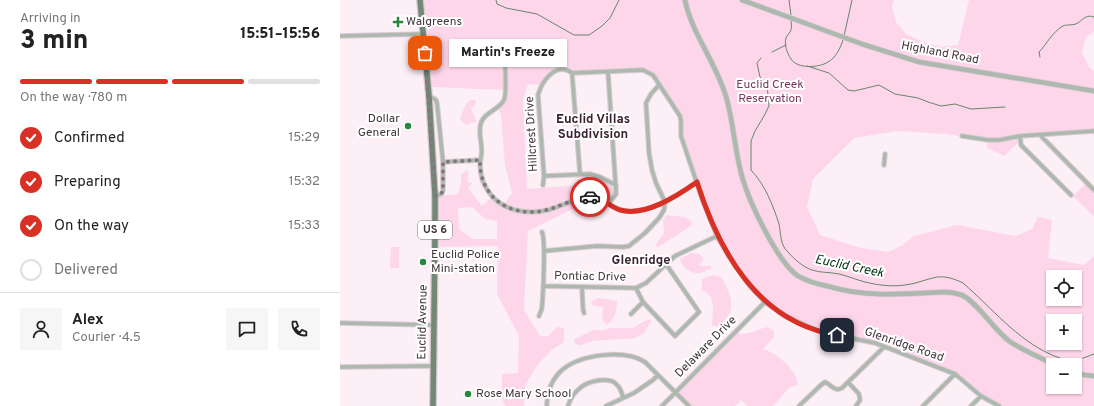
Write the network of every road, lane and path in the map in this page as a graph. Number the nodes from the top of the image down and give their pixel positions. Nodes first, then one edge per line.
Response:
1 (420, 0) edge
2 (685, 0) edge
3 (742, 0) edge
4 (424, 34) junction
5 (340, 36) edge
6 (534, 62) dead end
7 (562, 69) joint
8 (608, 72) junction
9 (572, 73) junction
10 (659, 85) junction
11 (1094, 91) edge
12 (429, 96) junction
13 (1094, 131) edge
14 (1040, 135) junction
15 (962, 136) dead end
16 (1020, 136) junction
17 (885, 154) dead end
18 (480, 160) junction
19 (443, 162) junction
20 (884, 165) dead end
21 (580, 174) junction
22 (544, 176) junction
23 (697, 182) junction
24 (616, 185) junction
25 (544, 186) dead end
26 (1094, 190) edge
27 (1071, 195) dead end
28 (435, 196) junction
29 (665, 202) junction
30 (609, 203) junction
31 (542, 232) dead end
32 (717, 236) junction
33 (544, 251) junction
34 (666, 264) junction
35 (543, 286) junction
36 (582, 288) junction
37 (636, 288) junction
38 (643, 302) junction
39 (765, 302) junction
40 (584, 314) dead end
41 (631, 314) dead end
42 (539, 316) dead end
43 (340, 323) edge
44 (434, 325) junction
45 (884, 347) junction
46 (1046, 361) edge
47 (433, 366) junction
48 (340, 367) edge
49 (955, 374) junction
50 (1082, 374) edge
51 (658, 375) junction
52 (1094, 376) edge
53 (848, 382) junction
54 (675, 392) junction
55 (981, 396) junction
56 (623, 397) junction
57 (433, 406) edge
58 (547, 406) edge
59 (568, 406) edge
60 (606, 406) edge
61 (662, 406) edge
62 (689, 406) edge
63 (799, 406) edge
64 (856, 406) edge
65 (923, 406) edge
66 (971, 406) edge
67 (998, 406) edge

1 - 4 main road, Euclid Avenue / US 6
2 - 46 street
3 - 11 street, Highland Road
4 - 5 street
4 - 12 main road, Euclid Avenue / US 6
6 - 18 street
7 - 9 street, Glenridge Road
7 - 22 street, Hillcrest Drive
8 - 9 street, Glenridge Road
8 - 10 street, Glenridge Road
8 - 24 street
9 - 21 street
10 - 23 street, Glenridge Road
10 - 29 street
12 - 19 street
12 - 28 main road, Euclid Avenue / US 6
13 - 14 street
14 - 16 street
14 - 26 street
15 - 16 street
16 - 27 street
17 - 20 street
18 - 19 street
18 - 30 street
19 - 28 street
21 - 22 street
21 - 24 street
22 - 25 street, Hillcrest Drive
23 - 29 street
23 - 32 street, Glenridge Road
24 - 30 street
28 - 44 main road, Euclid Avenue / US 6
29 - 30 street
29 - 33 street
31 - 33 street
32 - 34 street, Pontiac Drive
32 - 39 street, Glenridge Road
33 - 35 street
34 - 37 street, Pontiac Drive
34 - 38 street
35 - 36 street, Pontiac Drive
35 - 42 street
36 - 37 street, Pontiac Drive
36 - 40 street
37 - 38 street
38 - 41 street
39 - 45 street, Glenridge Road
39 - 54 street, Delaware Drive
43 - 44 street
44 - 47 main road, Euclid Avenue / US 6
45 - 49 street, Glenridge Road
45 - 53 street
47 - 48 street
47 - 57 main road, Euclid Avenue / US 6
49 - 55 street, Glenridge Road
49 - 65 street
50 - 52 street
51 - 54 street
51 - 56 street
51 - 58 street
53 - 63 street
53 - 64 street
54 - 61 street, Delaware Drive
54 - 62 street
55 - 66 street
55 - 67 street, Glenridge Road
56 - 59 street
56 - 60 street

